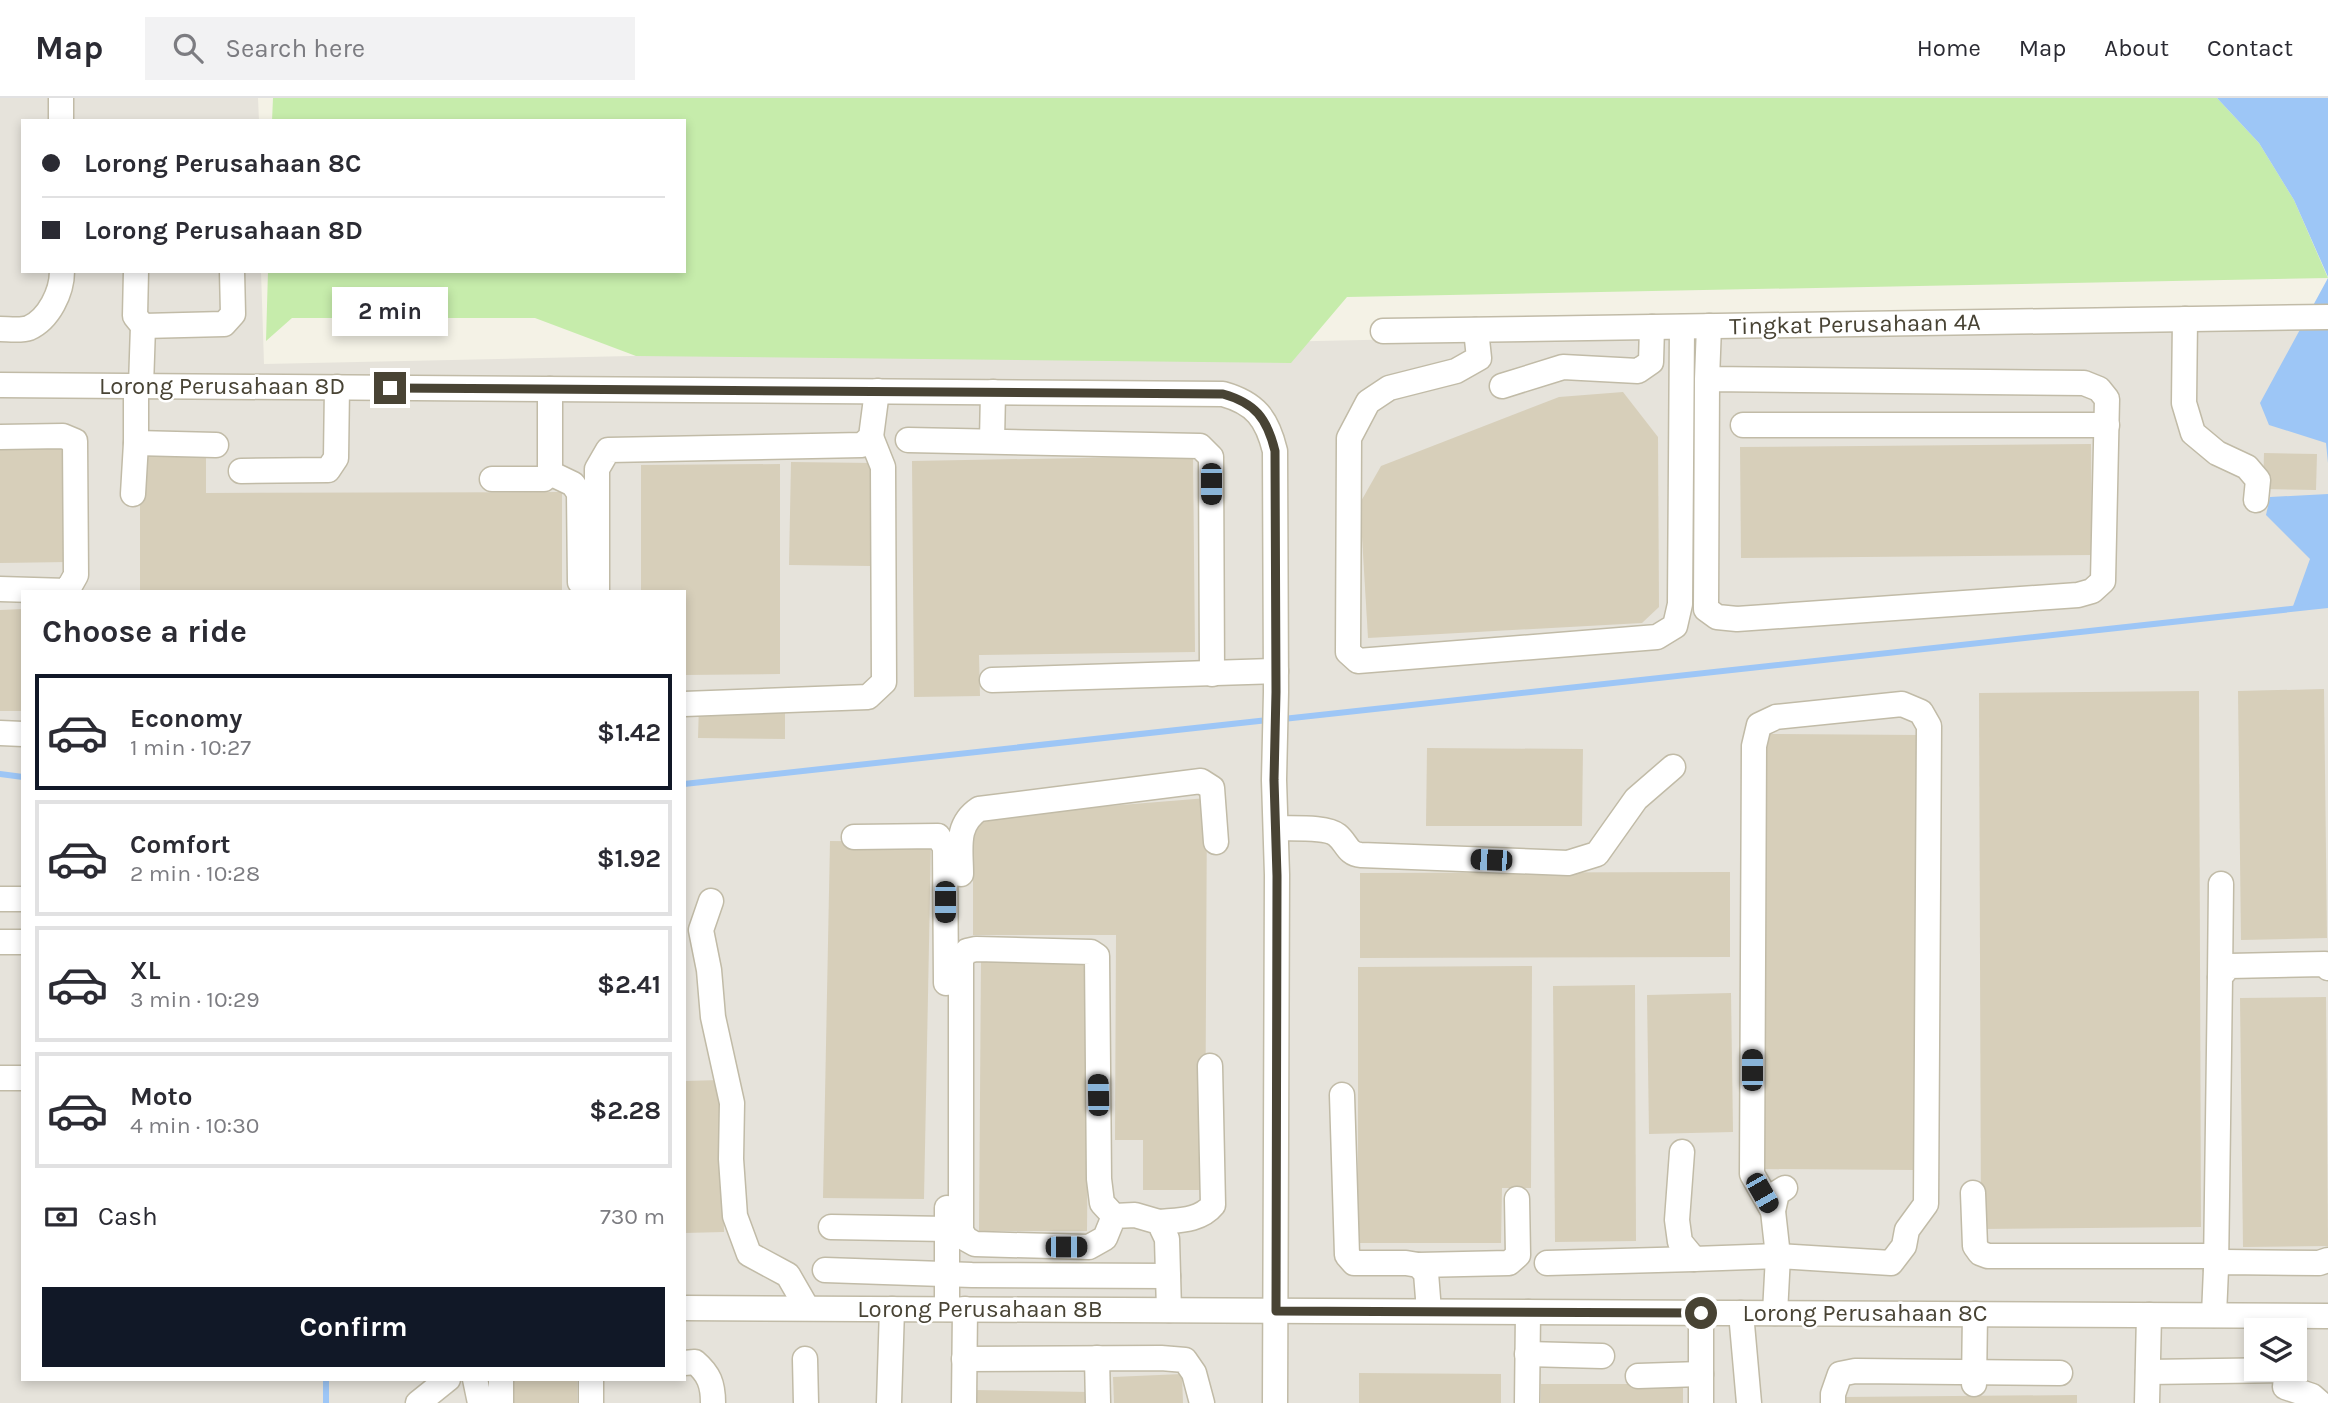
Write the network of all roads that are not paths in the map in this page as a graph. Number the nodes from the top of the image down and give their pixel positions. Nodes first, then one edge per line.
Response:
1 (61, 98) edge
2 (61, 119) edge
3 (62, 273) edge
4 (136, 273) edge
5 (232, 273) edge
6 (2328, 317) edge
7 (2185, 319) junction
8 (142, 326) junction
9 (1709, 326) junction
10 (1652, 327) junction
11 (1682, 327) junction
12 (0, 329) edge
13 (1476, 330) junction
14 (1383, 331) dead end
15 (1707, 379) junction
16 (0, 385) edge
17 (139, 386) junction
18 (1502, 386) dead end
19 (337, 387) junction
20 (550, 389) junction
21 (877, 391) junction
22 (993, 392) junction
23 (1743, 425) dead end
24 (2107, 425) junction
25 (0, 437) edge
26 (871, 437) junction
27 (908, 440) dead end
28 (992, 441) junction
29 (136, 443) junction
30 (216, 445) dead end
31 (241, 471) dead end
32 (550, 473) junction
33 (492, 479) dead end
34 (133, 494) dead end
35 (2256, 500) dead end
36 (0, 589) edge
37 (34, 590) edge
38 (68, 590) edge
39 (580, 590) edge
40 (597, 590) edge
41 (1212, 674) junction
42 (992, 680) dead end
43 (1276, 681) junction
44 (686, 704) edge
45 (0, 733) edge
46 (21, 734) edge
47 (1673, 767) dead end
48 (1276, 828) junction
49 (854, 837) dead end
50 (1216, 842) dead end
51 (2221, 884) dead end
52 (0, 899) edge
53 (21, 899) edge
54 (710, 901) dead end
55 (0, 942) edge
56 (21, 942) edge
57 (961, 959) junction
58 (2328, 968) edge
59 (2220, 977) junction
60 (1210, 1066) dead end
61 (0, 1077) edge
62 (21, 1078) edge
63 (1342, 1095) dead end
64 (1682, 1152) dead end
65 (1785, 1188) dead end
66 (1973, 1193) dead end
67 (1517, 1199) dead end
68 (1773, 1211) junction
69 (1114, 1216) junction
70 (1159, 1222) junction
71 (831, 1227) dead end
72 (947, 1229) junction
73 (1778, 1256) junction
74 (1694, 1259) junction
75 (2328, 1260) edge
76 (2216, 1262) junction
77 (1547, 1263) dead end
78 (1418, 1265) junction
79 (825, 1270) dead end
80 (947, 1273) junction
81 (1168, 1276) junction
82 (686, 1308) edge
83 (807, 1308) junction
84 (892, 1309) junction
85 (956, 1309) junction
86 (1169, 1310) junction
87 (1276, 1311) junction
88 (1429, 1311) junction
89 (1528, 1312) junction
90 (1701, 1313) junction
91 (1741, 1313) junction
92 (1774, 1313) junction
93 (1975, 1314) junction
94 (2149, 1315) junction
95 (2214, 1315) junction
96 (2328, 1316) edge
97 (2244, 1318) edge
98 (2307, 1320) edge
99 (1527, 1354) junction
100 (1602, 1356) dead end
101 (1097, 1358) junction
102 (805, 1359) dead end
103 (964, 1359) junction
104 (686, 1363) edge
105 (2244, 1370) edge
106 (2148, 1372) junction
107 (2060, 1373) dead end
108 (1701, 1374) junction
109 (1638, 1376) dead end
110 (1974, 1378) junction
111 (446, 1381) edge
112 (475, 1381) edge
113 (501, 1381) edge
114 (591, 1381) edge
115 (2286, 1381) edge
116 (418, 1403) edge
117 (480, 1403) edge
118 (501, 1403) edge
119 (591, 1403) edge
120 (713, 1403) edge
121 (806, 1403) edge
122 (889, 1403) edge
123 (964, 1403) edge
124 (1098, 1403) edge
125 (1202, 1403) edge
126 (1275, 1403) edge
127 (1527, 1403) edge
128 (1701, 1403) edge
129 (1749, 1403) edge
130 (1833, 1403) edge
131 (2147, 1403) edge
132 (2320, 1403) edge

1 - 2 street
3 - 12 street
4 - 8 street
5 - 8 street
6 - 7 street, Tingkat Perusahaan 4A
7 - 9 street, Tingkat Perusahaan 4A
7 - 35 street
8 - 17 street
9 - 11 street, Tingkat Perusahaan 4A
9 - 15 street
10 - 11 street, Tingkat Perusahaan 4A
10 - 13 street, Tingkat Perusahaan 4A
10 - 18 street
11 - 13 street
13 - 14 street, Tingkat Perusahaan 4A
15 - 24 street
15 - 24 street
16 - 17 street, Lorong Perusahaan 8D
17 - 19 street, Lorong Perusahaan 8D
17 - 29 street
19 - 20 street, Lorong Perusahaan 8D
19 - 31 street
20 - 21 street, Lorong Perusahaan 8D
20 - 32 street
21 - 22 street, Lorong Perusahaan 8D
21 - 26 street
22 - 28 street
22 - 43 street, Lorong Perusahaan 8D
23 - 24 street
25 - 38 street
26 - 40 street
26 - 44 street
27 - 28 street
28 - 41 street
29 - 30 street
29 - 34 street
32 - 33 street
32 - 39 street
36 - 37 street
41 - 42 street
41 - 43 street
43 - 48 street
45 - 46 street
47 - 48 street
48 - 87 street
49 - 72 street
50 - 57 street
51 - 59 street
52 - 53 street
54 - 83 street
55 - 56 street
57 - 69 street
57 - 69 street
58 - 59 street
59 - 76 street
60 - 70 street
61 - 62 street
63 - 78 street
64 - 74 street
65 - 68 street
66 - 76 street
67 - 78 street
68 - 73 street
68 - 73 street
69 - 70 street
70 - 81 street
71 - 72 street
72 - 80 street
73 - 74 street
73 - 92 street
74 - 77 street
75 - 76 street
76 - 95 street
78 - 88 street
79 - 80 street
80 - 81 street
80 - 85 street
81 - 86 street
82 - 83 street, Lorong Perusahaan 8B
83 - 84 street, Lorong Perusahaan 8B
84 - 85 street, Lorong Perusahaan 8B
84 - 122 street
85 - 86 street, Lorong Perusahaan 8B
85 - 103 street
86 - 87 street, Lorong Perusahaan 8B
87 - 88 street, Lorong Perusahaan 8C
87 - 126 street
88 - 89 street, Lorong Perusahaan 8C
89 - 90 street, Lorong Perusahaan 8C
89 - 99 street
90 - 91 street, Lorong Perusahaan 8C
90 - 108 street
91 - 92 street, Lorong Perusahaan 8C
91 - 129 street
92 - 93 street, Lorong Perusahaan 8C
93 - 94 street, Lorong Perusahaan 8C
93 - 110 street
94 - 95 street, Lorong Perusahaan 8C
94 - 106 street
95 - 97 street, Lorong Perusahaan 8C
96 - 98 street, Lorong Perusahaan 8C
99 - 100 street
99 - 127 street
101 - 103 street
101 - 124 street
101 - 125 street
102 - 121 street
103 - 123 street
104 - 120 street
105 - 106 street
106 - 131 street
107 - 110 street
108 - 109 street
108 - 128 street
110 - 130 street
111 - 116 street
112 - 117 street
113 - 118 street
114 - 119 street
115 - 132 street

